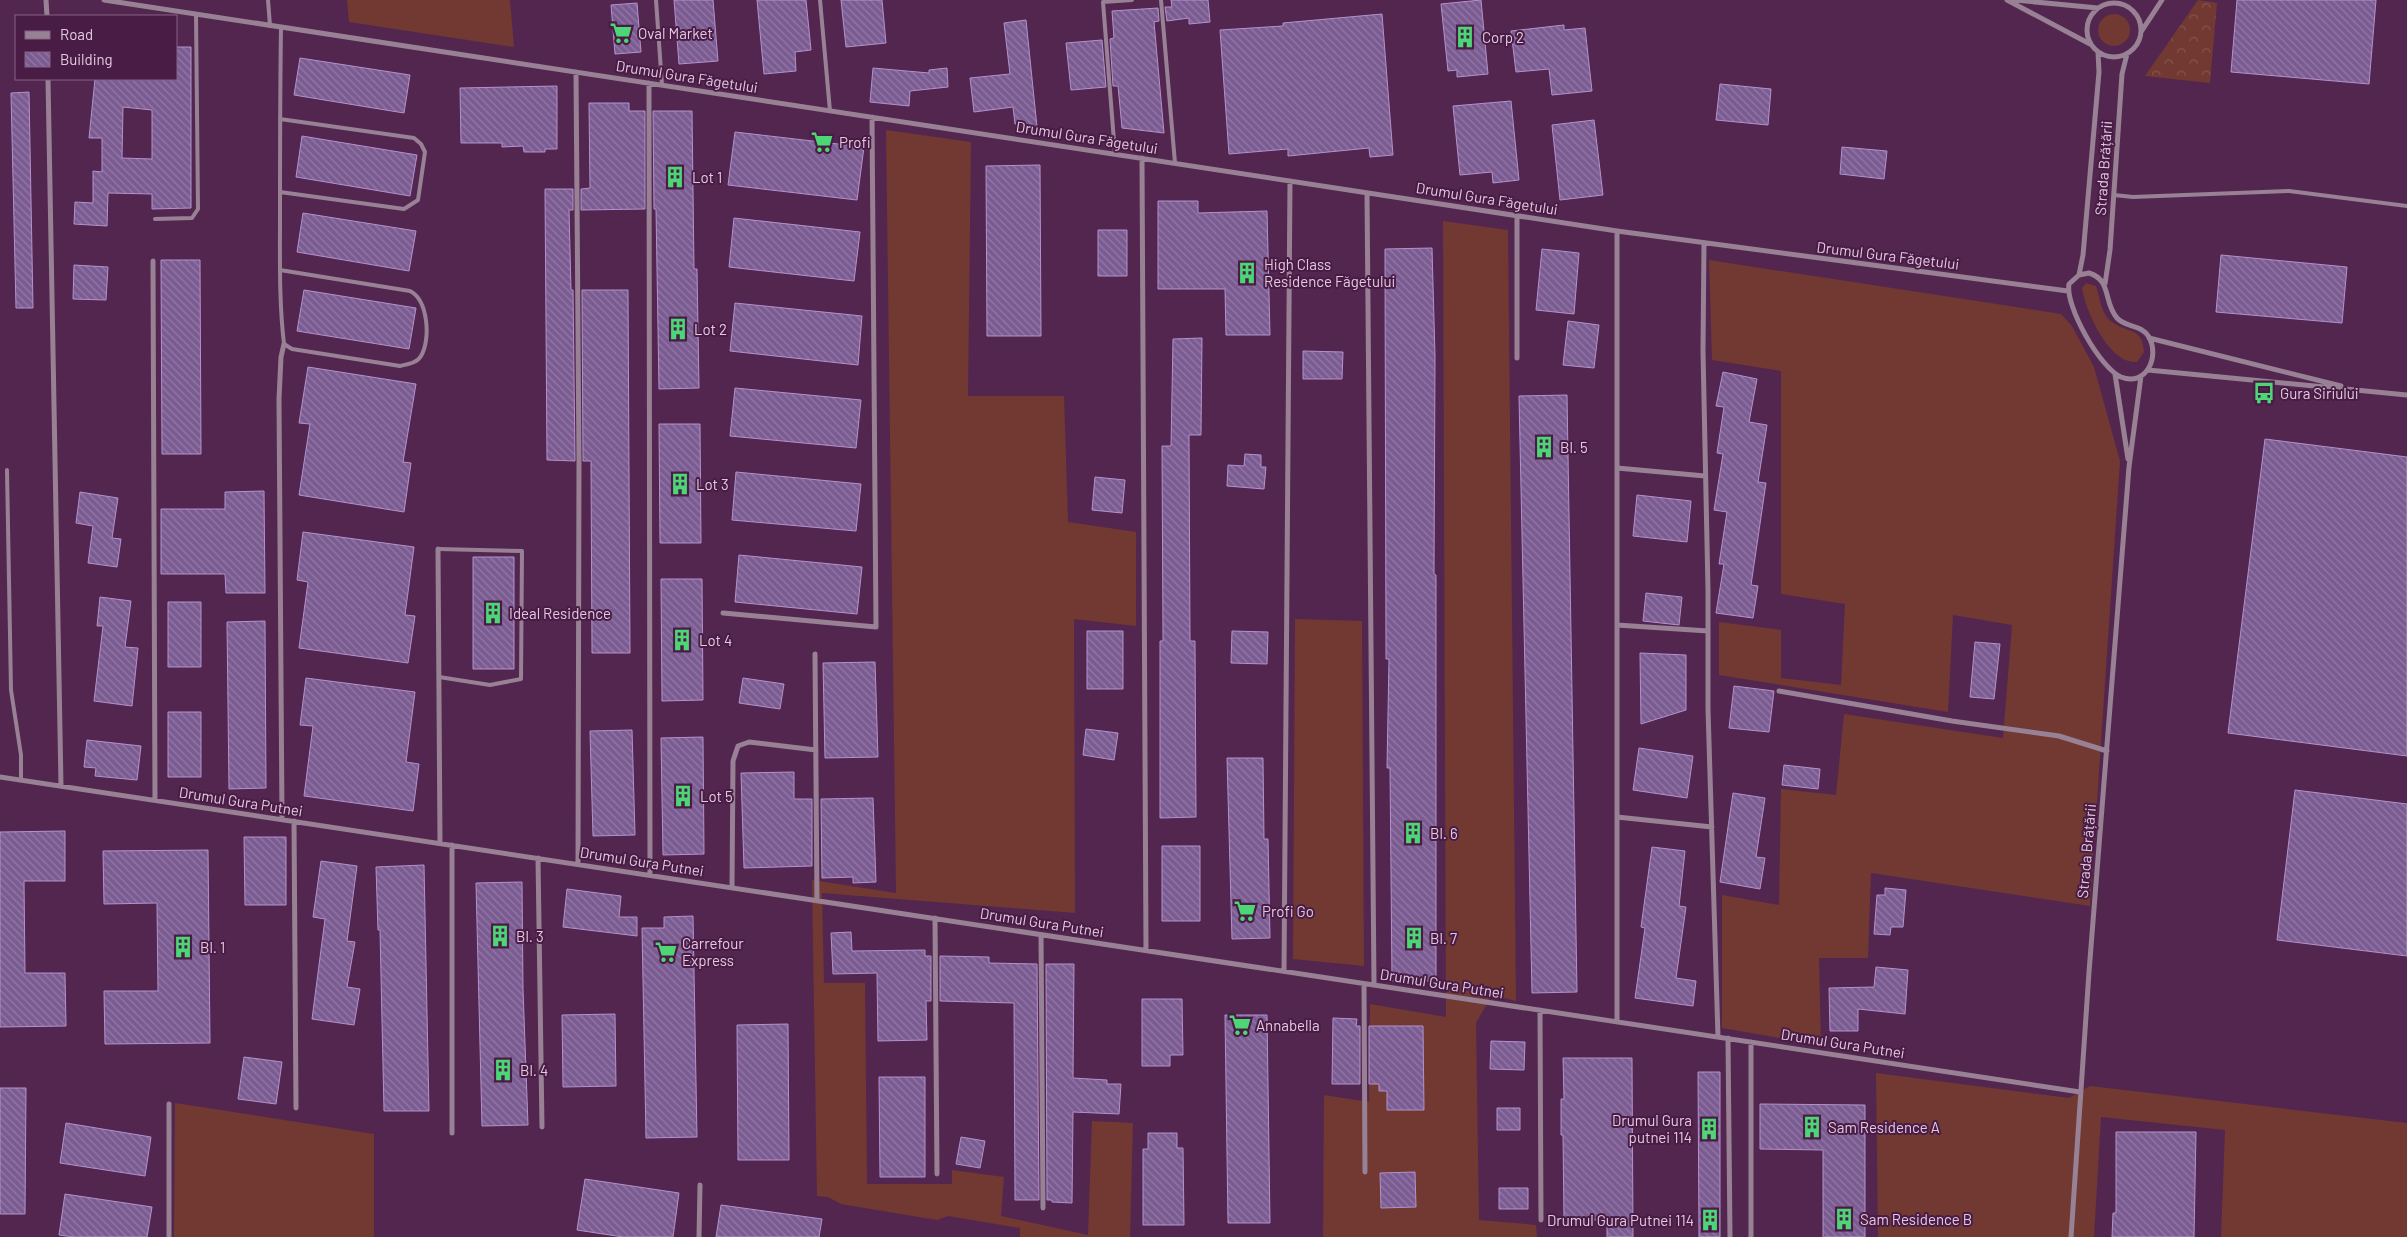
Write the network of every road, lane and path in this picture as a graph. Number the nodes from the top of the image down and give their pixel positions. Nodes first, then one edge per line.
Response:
1 (46, 0) edge
2 (104, 0) edge
3 (268, 0) edge
4 (656, 0) edge
5 (820, 0) edge
6 (1132, 0) edge
7 (1161, 0) edge
8 (2007, 0) edge
9 (2015, 0) edge
10 (2162, 0) edge
11 (2120, 2) edge
12 (2098, 8) junction
13 (196, 14) junction
14 (47, 15) edge
15 (270, 26) junction
16 (281, 27) junction
17 (2140, 32) junction
18 (2090, 44) junction
19 (2098, 52) junction
20 (2127, 54) junction
21 (576, 72) junction
22 (48, 80) edge
23 (649, 83) junction
24 (662, 85) junction
25 (830, 111) junction
26 (872, 117) junction
27 (280, 119) junction
28 (1115, 154) junction
29 (1142, 158) junction
30 (1175, 163) junction
31 (1290, 181) junction
32 (280, 192) junction
33 (1367, 192) junction
34 (2114, 195) junction
35 (2407, 206) edge
36 (1516, 215) junction
37 (155, 219) dead end
38 (1617, 231) junction
39 (1704, 243) junction
40 (153, 261) dead end
41 (280, 270) junction
42 (2079, 275) junction
43 (2106, 284) junction
44 (2068, 290) junction
45 (2149, 338) junction
46 (284, 344) junction
47 (1517, 358) dead end
48 (2148, 370) junction
49 (2115, 374) junction
50 (2141, 376) junction
51 (2359, 390) junction
52 (2407, 395) edge
53 (2129, 467) junction
54 (1617, 468) junction
55 (7, 470) dead end
56 (1705, 476) junction
57 (438, 548) joint
58 (723, 613) dead end
59 (1617, 624) junction
60 (1708, 631) junction
61 (814, 654) dead end
62 (439, 677) junction
63 (1779, 691) dead end
64 (816, 750) junction
65 (2107, 751) junction
66 (0, 777) edge
67 (21, 780) junction
68 (61, 786) junction
69 (155, 800) junction
70 (1617, 817) junction
71 (282, 820) junction
72 (294, 821) junction
73 (1712, 827) junction
74 (440, 844) junction
75 (452, 845) junction
76 (538, 858) junction
77 (578, 864) junction
78 (650, 875) junction
79 (732, 888) junction
80 (817, 901) junction
81 (935, 918) junction
82 (1041, 935) junction
83 (1146, 950) junction
84 (1284, 971) junction
85 (1364, 984) junction
86 (1374, 985) junction
87 (1540, 1010) junction
88 (1617, 1022) junction
89 (1718, 1037) junction
90 (1728, 1038) junction
91 (1751, 1042) junction
92 (2080, 1092) junction
93 (169, 1104) dead end
94 (296, 1108) dead end
95 (542, 1127) dead end
96 (452, 1132) dead end
97 (1365, 1172) dead end
98 (937, 1174) dead end
99 (700, 1185) dead end
100 (1043, 1208) dead end
101 (1541, 1220) dead end
102 (169, 1237) edge
103 (699, 1237) edge
104 (1730, 1237) edge
105 (1751, 1237) edge
106 (2071, 1237) edge

1 - 14 street
2 - 13 street, Drumul Gura Făgetului
3 - 15 lane
4 - 24 lane
5 - 25 lane
6 - 28 lane
7 - 30 lane
8 - 18 street
9 - 12 street
10 - 17 street
11 - 12 street
11 - 17 street
12 - 18 street
13 - 15 street, Drumul Gura Făgetului
13 - 37 lane
15 - 16 street, Drumul Gura Făgetului
16 - 21 street, Drumul Gura Făgetului
16 - 27 lane
17 - 20 street
18 - 19 street
19 - 20 street
19 - 42 street, Strada Brățării
20 - 34 street, Strada Brățării
21 - 23 street, Drumul Gura Făgetului
21 - 77 street
22 - 68 street
23 - 24 street, Drumul Gura Făgetului
23 - 78 street
24 - 25 street, Drumul Gura Făgetului
25 - 26 street, Drumul Gura Făgetului
26 - 28 street, Drumul Gura Făgetului
26 - 58 street
27 - 32 lane
27 - 32 lane
28 - 29 street, Drumul Gura Făgetului
29 - 30 street, Drumul Gura Făgetului
29 - 83 street
30 - 31 street, Drumul Gura Făgetului
31 - 33 street, Drumul Gura Făgetului
31 - 84 street
32 - 41 lane
33 - 36 street, Drumul Gura Făgetului
33 - 86 street
34 - 35 lane
34 - 43 street, Strada Brățării
36 - 38 street, Drumul Gura Făgetului
36 - 47 street
38 - 39 street, Drumul Gura Făgetului
38 - 54 street
39 - 44 street, Drumul Gura Făgetului
39 - 56 street
40 - 69 street
41 - 46 lane
41 - 46 lane
42 - 43 street
42 - 44 street
43 - 45 street
44 - 49 street
45 - 48 street
45 - 51 street
46 - 71 street
48 - 50 street
48 - 51 street
49 - 50 street
49 - 53 street, Strada Brățării
50 - 53 street, Strada Brățării
51 - 52 street
53 - 65 street, Strada Brățării
54 - 56 street
54 - 59 street
55 - 67 lane
56 - 60 street
57 - 62 street
57 - 62 lane
59 - 60 street
59 - 70 street
60 - 73 street
61 - 64 street
62 - 74 street
63 - 65 street
64 - 79 street
64 - 80 street
65 - 92 street, Strada Brățării
66 - 67 street, Drumul Gura Putnei
67 - 68 street, Drumul Gura Putnei
68 - 69 street, Drumul Gura Putnei
69 - 71 street, Drumul Gura Putnei
70 - 73 street
70 - 88 street
71 - 72 street, Drumul Gura Putnei
72 - 74 street, Drumul Gura Putnei
72 - 94 street
73 - 89 street
74 - 75 street, Drumul Gura Putnei
75 - 76 street, Drumul Gura Putnei
75 - 96 street
76 - 77 street, Drumul Gura Putnei
76 - 95 street
77 - 78 street, Drumul Gura Putnei
78 - 79 street, Drumul Gura Putnei
79 - 80 street, Drumul Gura Putnei
80 - 81 street, Drumul Gura Putnei
81 - 82 street, Drumul Gura Putnei
81 - 98 street
82 - 83 street, Drumul Gura Putnei
82 - 100 street
83 - 84 street, Drumul Gura Putnei
84 - 85 street, Drumul Gura Putnei
85 - 86 street, Drumul Gura Putnei
85 - 97 street
86 - 87 street, Drumul Gura Putnei
87 - 88 street, Drumul Gura Putnei
87 - 101 street
88 - 89 street, Drumul Gura Putnei
89 - 90 street, Drumul Gura Putnei
90 - 91 street, Drumul Gura Putnei
90 - 104 street
91 - 92 street, Drumul Gura Putnei
91 - 105 street
92 - 106 street, Strada Brățării
93 - 102 street
99 - 103 street

